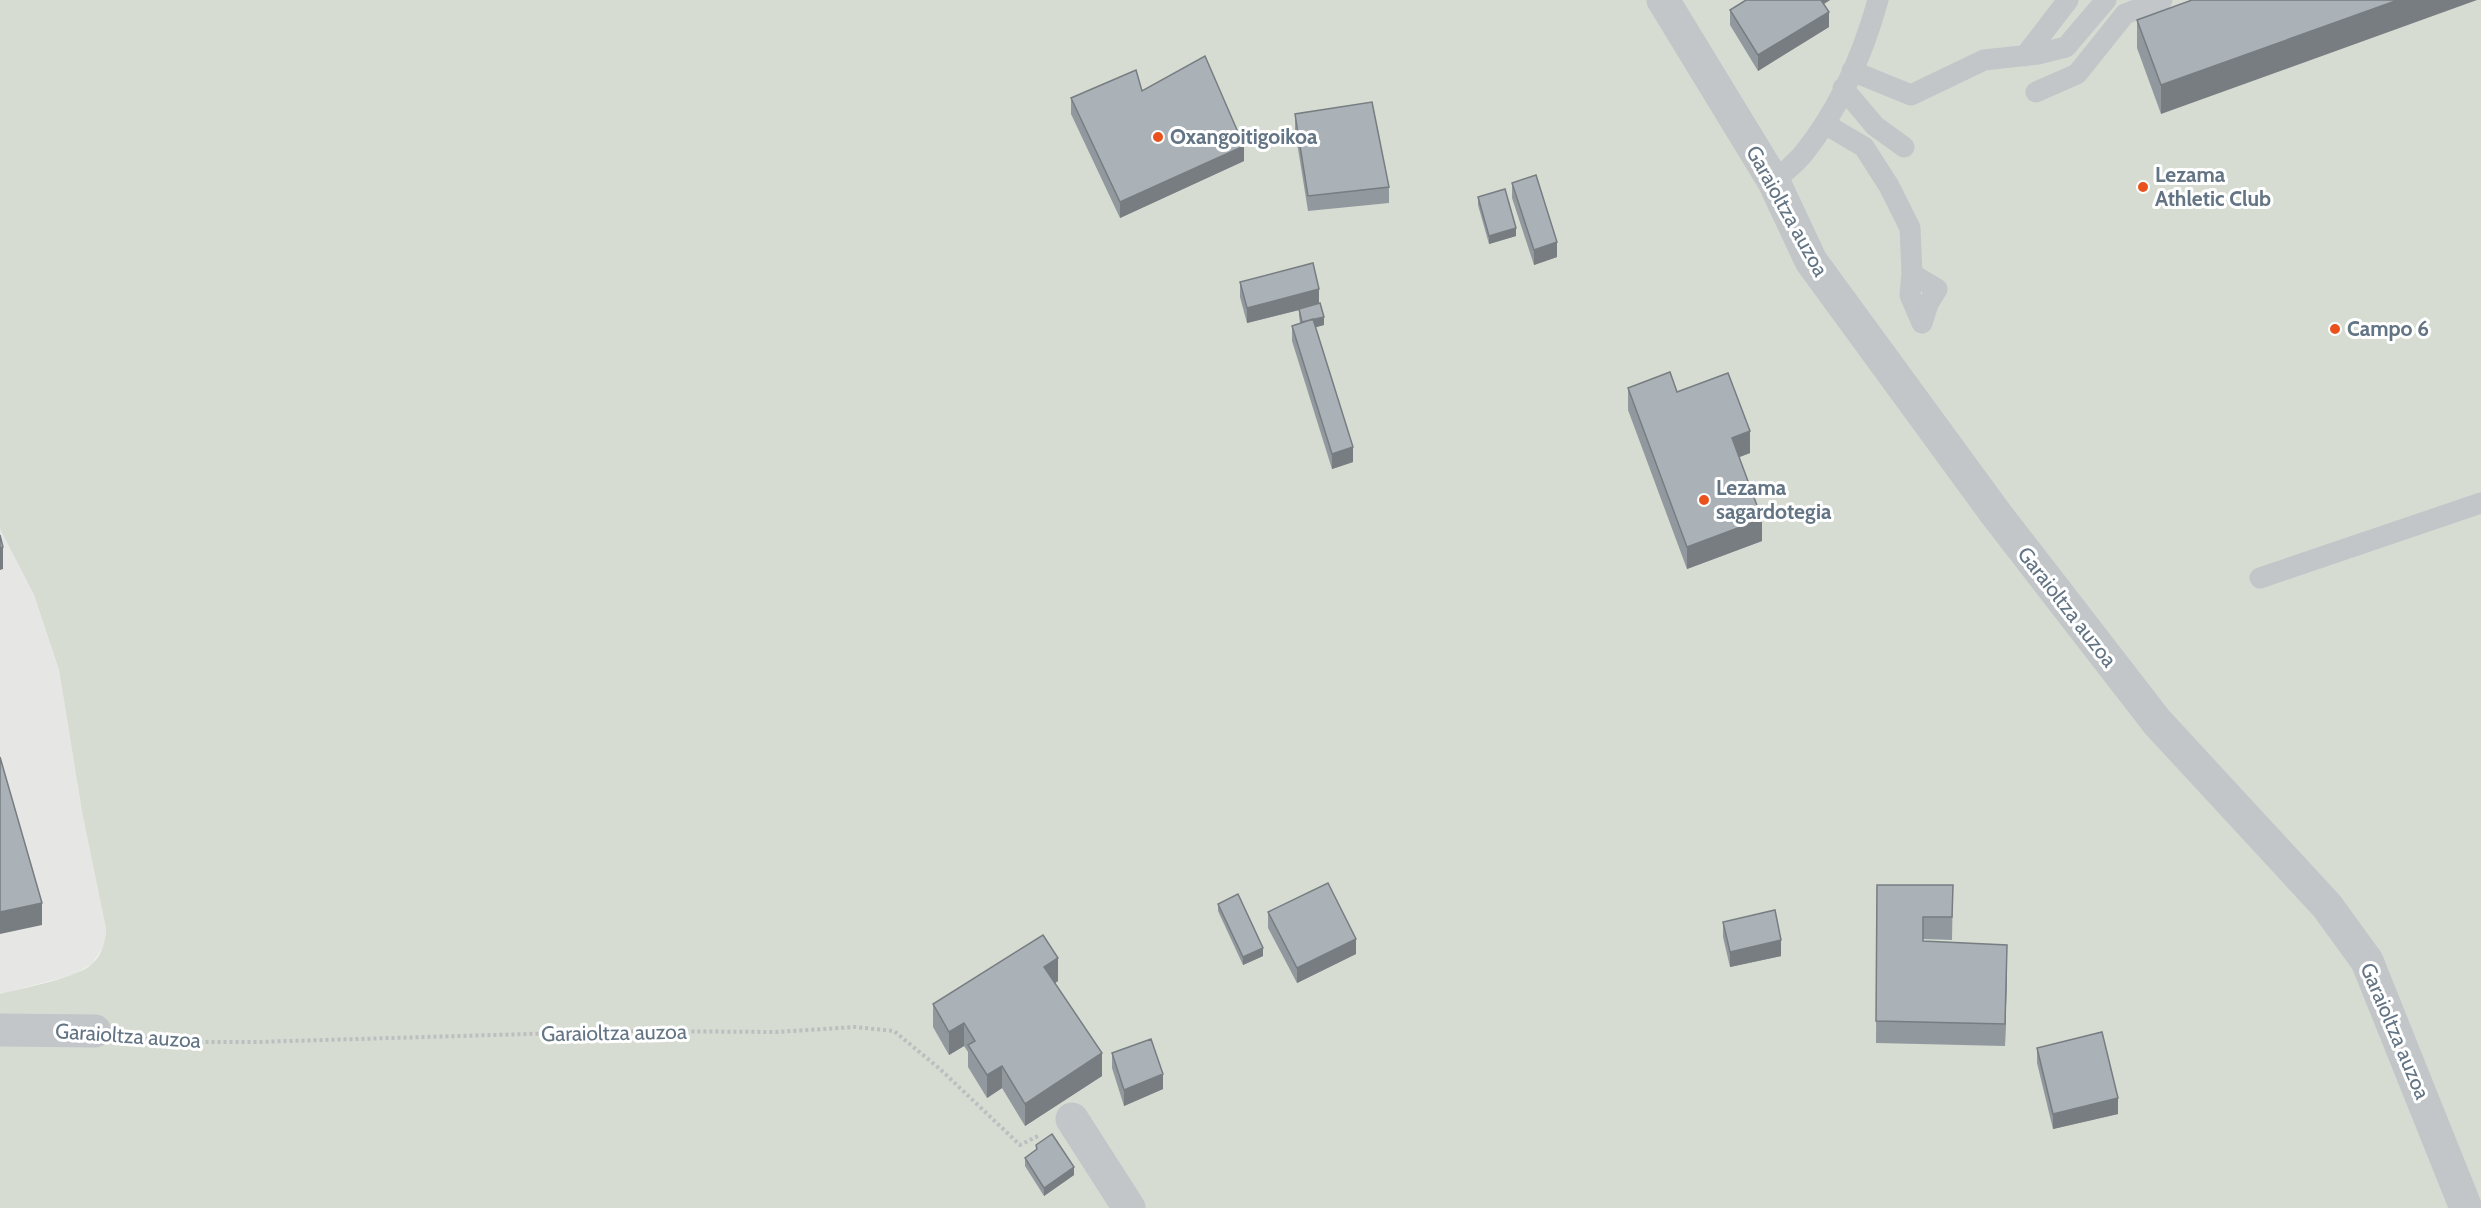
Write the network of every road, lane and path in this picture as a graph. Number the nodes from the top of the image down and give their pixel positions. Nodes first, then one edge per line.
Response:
1 (1663, 0) edge
2 (1878, 0) edge
3 (2068, 0) edge
4 (2106, 0) edge
5 (2162, 0) edge
6 (2025, 56) junction
7 (1848, 79) junction
8 (2036, 92) dead end
9 (1825, 124) junction
10 (1904, 147) dead end
11 (1774, 182) junction
12 (1912, 274) junction
13 (2481, 503) edge
14 (2260, 578) dead end
15 (0, 1030) edge
16 (95, 1030) joint
17 (1072, 1119) joint
18 (1129, 1208) edge
19 (2466, 1208) edge

1 - 11 street, Garaioltza auzoa
2 - 7 lane
3 - 6 lane
4 - 6 lane
5 - 8 lane
6 - 7 lane
7 - 9 lane
7 - 10 lane
9 - 11 lane
9 - 12 lane
11 - 19 street, Garaioltza auzoa
12 - 12 lane
13 - 14 lane
15 - 16 street, Garaioltza auzoa
16 - 17 path, Garaioltza auzoa
17 - 18 street

